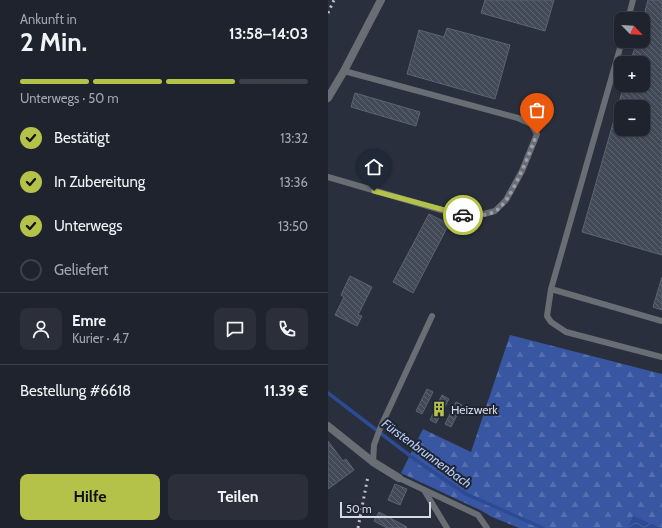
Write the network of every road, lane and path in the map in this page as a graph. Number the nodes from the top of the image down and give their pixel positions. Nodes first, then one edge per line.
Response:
1 (381, 0) edge
2 (633, 0) edge
3 (630, 12) edge
4 (620, 48) edge
5 (344, 71) junction
6 (328, 98) edge
7 (328, 177) edge
8 (551, 289) junction
9 (432, 316) dead end
10 (662, 321) edge
11 (662, 357) edge
12 (328, 426) edge
13 (373, 462) junction
14 (399, 478) joint
15 (424, 490) junction
16 (447, 528) edge
17 (487, 528) edge

1 - 5 street
2 - 3 lane
4 - 8 lane
5 - 6 street
5 - 7 lane
8 - 10 lane
8 - 11 lane
9 - 13 lane
12 - 13 street
13 - 14 street
14 - 15 lane
15 - 16 lane
15 - 17 lane

